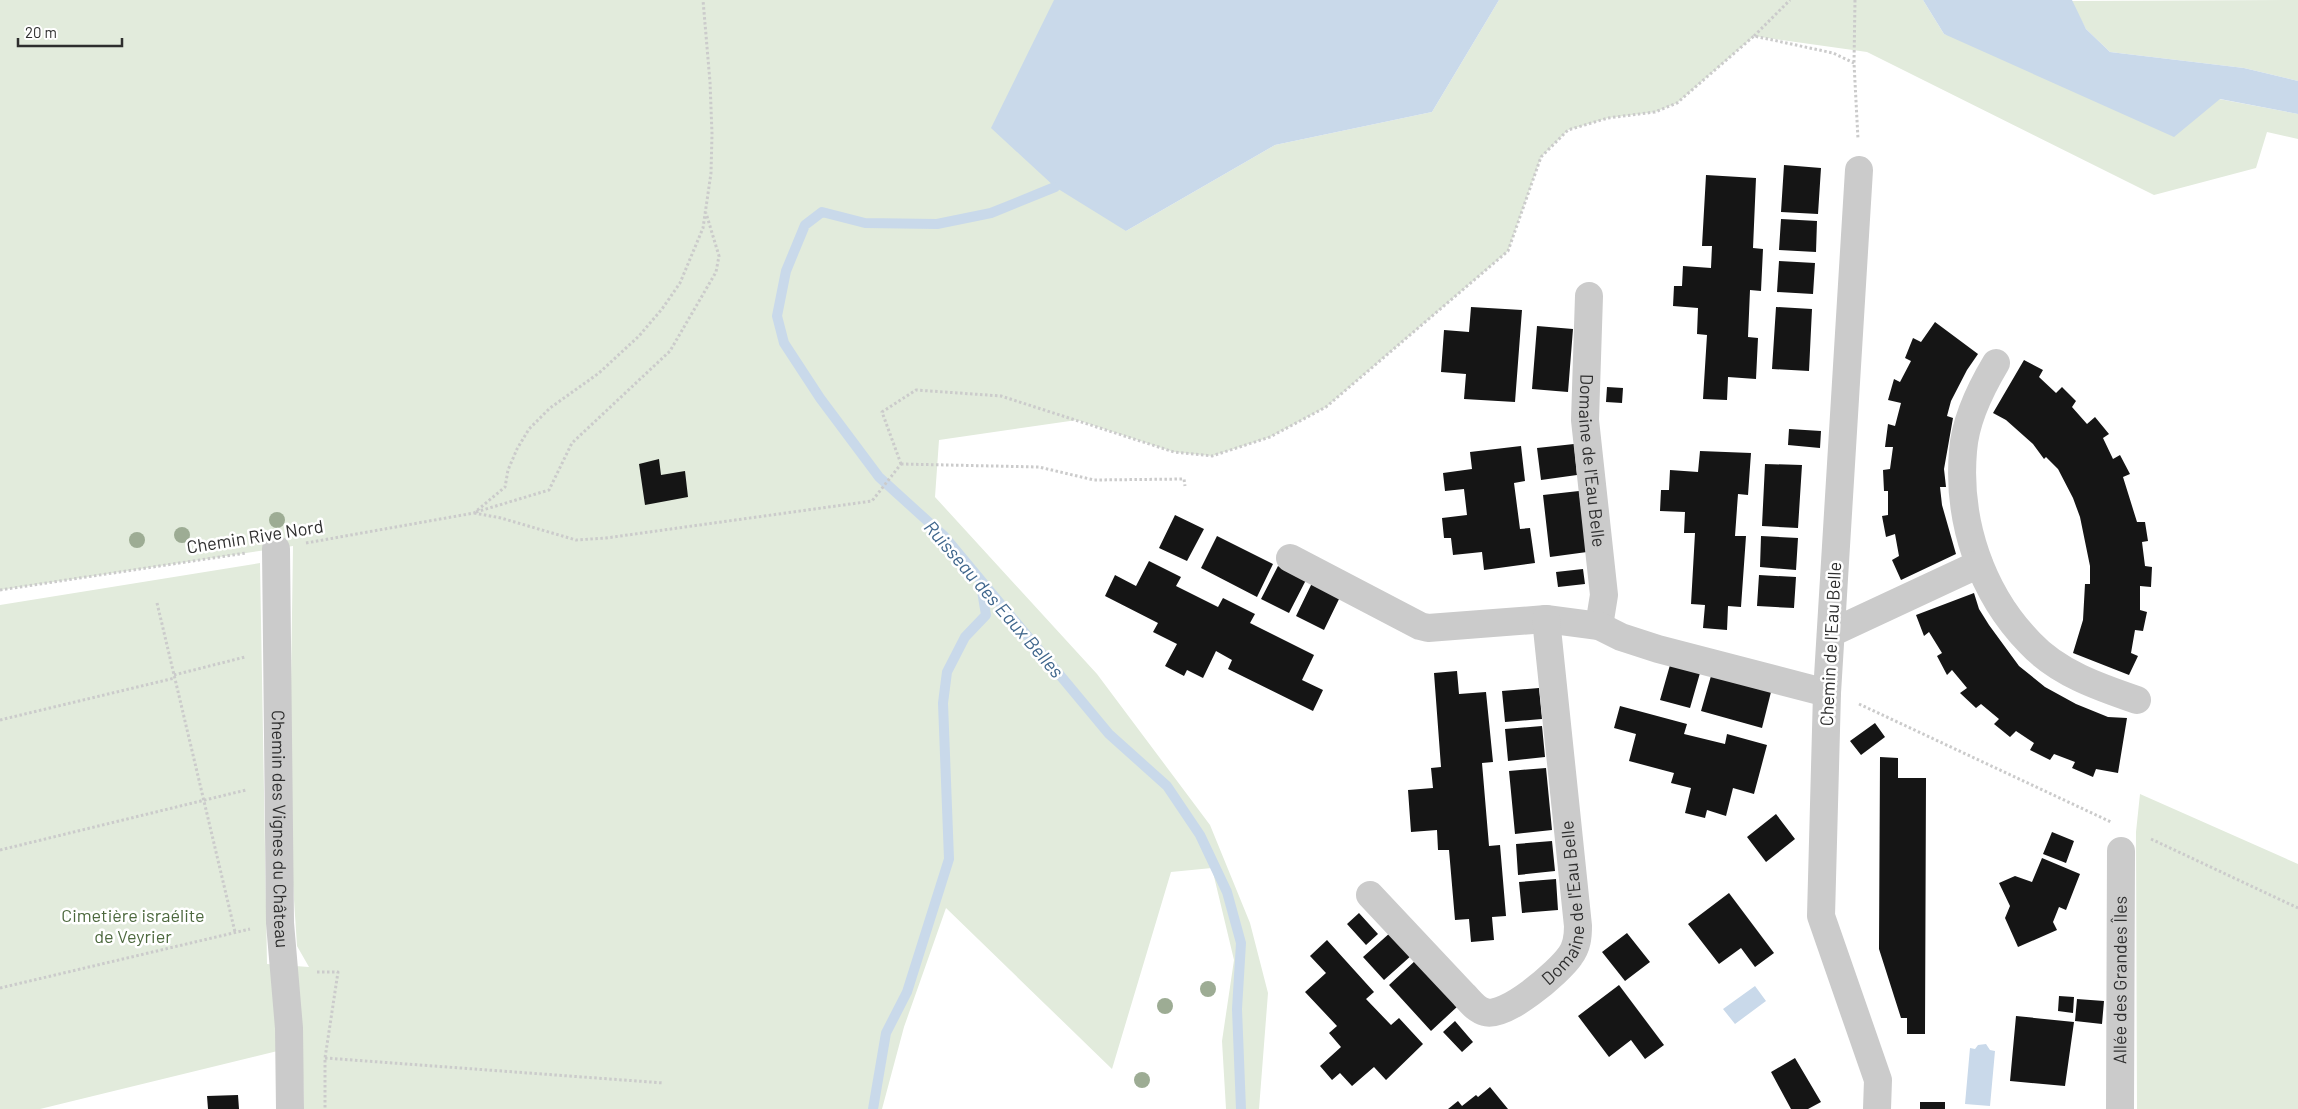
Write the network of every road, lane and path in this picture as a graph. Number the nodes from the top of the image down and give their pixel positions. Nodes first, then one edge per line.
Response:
1 (702, 0) edge
2 (1790, 0) edge
3 (1855, 0) edge
4 (1754, 36) junction
5 (1854, 63) junction
6 (1859, 170) joint
7 (706, 212) junction
8 (1589, 296) dead end
9 (1996, 363) dead end
10 (901, 464) junction
11 (1185, 486) dead end
12 (474, 513) junction
13 (276, 548) junction
14 (1290, 558) dead end
15 (1979, 564) junction
16 (0, 590) edge
17 (157, 603) dead end
18 (1546, 619) junction
19 (1599, 626) junction
20 (1831, 633) junction
21 (245, 657) dead end
22 (174, 677) junction
23 (1827, 693) junction
24 (2137, 700) dead end
25 (0, 720) edge
26 (251, 789) dead end
27 (204, 801) junction
28 (2145, 836) dead end
29 (2120, 838) joint
30 (0, 850) edge
31 (1370, 895) dead end
32 (2298, 908) edge
33 (253, 928) dead end
34 (235, 932) junction
35 (324, 972) dead end
36 (0, 988) edge
37 (325, 1058) junction
38 (664, 1082) dead end
39 (290, 1109) edge
40 (325, 1109) edge
41 (1877, 1109) edge
42 (2120, 1109) edge

1 - 7 path
2 - 4 path
3 - 5 path
4 - 5 path
4 - 10 path
5 - 6 path
6 - 20 street, Chemin de l'Eau Belle
7 - 12 path, Chemin Rive Nord
7 - 12 path
8 - 19 street, Domaine de l'Eau Belle
9 - 15 street
10 - 11 path
10 - 12 path
12 - 13 path, Chemin Rive Nord
13 - 16 path, Chemin Rive Nord
13 - 39 street, Chemin des Vignes du Château
14 - 18 street
15 - 20 street
15 - 24 street
17 - 22 path
18 - 19 street
18 - 31 street, Domaine de l'Eau Belle
19 - 23 street
20 - 23 street, Chemin de l'Eau Belle
21 - 22 path
22 - 25 path
22 - 27 path
23 - 29 path
23 - 41 street, Chemin de l'Eau Belle
26 - 27 path
27 - 30 path
27 - 34 path
28 - 32 path
29 - 42 street, Allée des Grandes Îles
33 - 34 path
34 - 36 path
35 - 37 path
37 - 38 path
37 - 40 path

